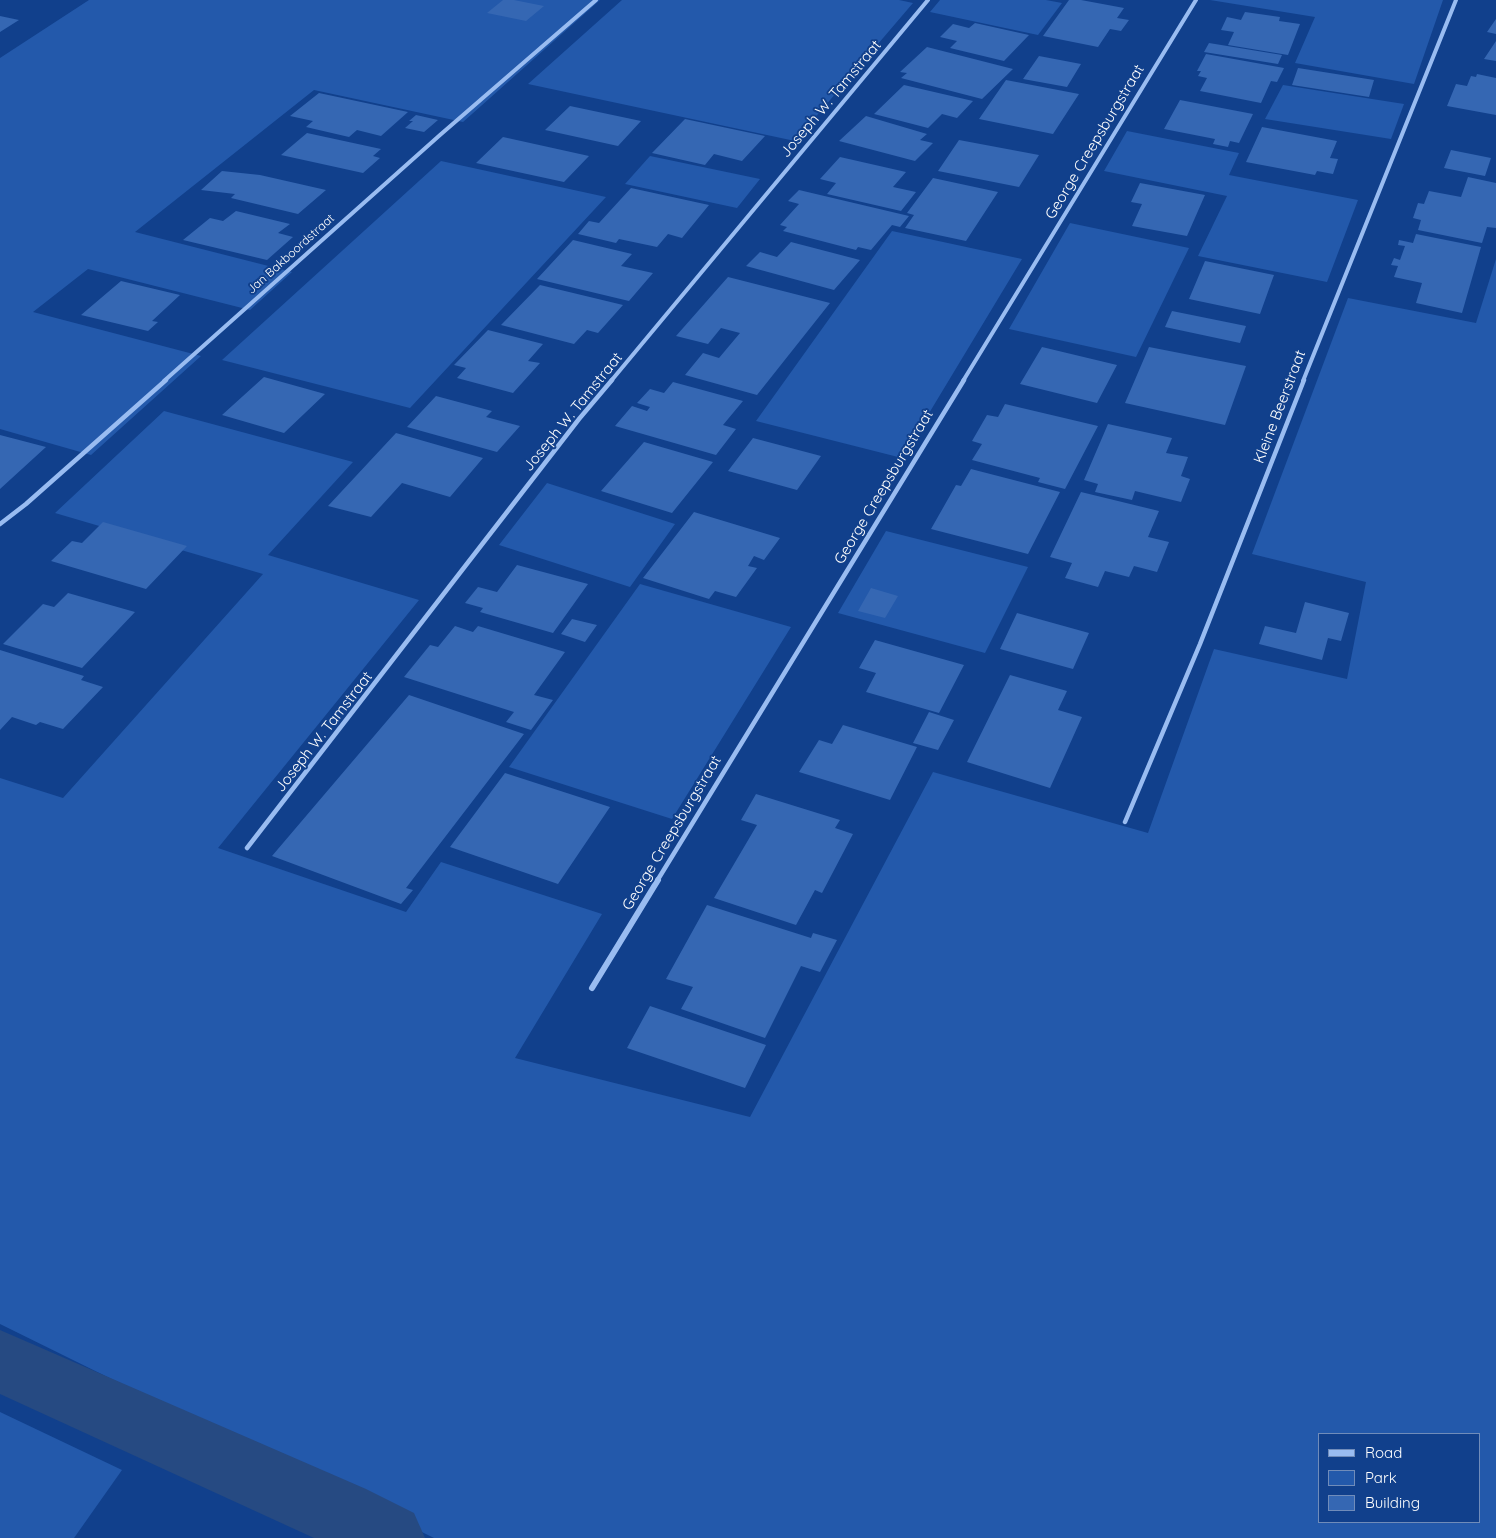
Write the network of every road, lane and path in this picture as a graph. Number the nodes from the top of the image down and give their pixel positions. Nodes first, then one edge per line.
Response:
1 (596, 0) edge
2 (928, 0) edge
3 (1196, 0) edge
4 (1456, 0) edge
5 (0, 524) edge
6 (1125, 822) dead end
7 (248, 848) dead end
8 (592, 988) dead end

1 - 5 street, Jan Bakboordstraat
2 - 7 street, Joseph W. Tamstraat
3 - 8 street, George Creepsburgstraat
4 - 6 street, Kleine Beerstraat

